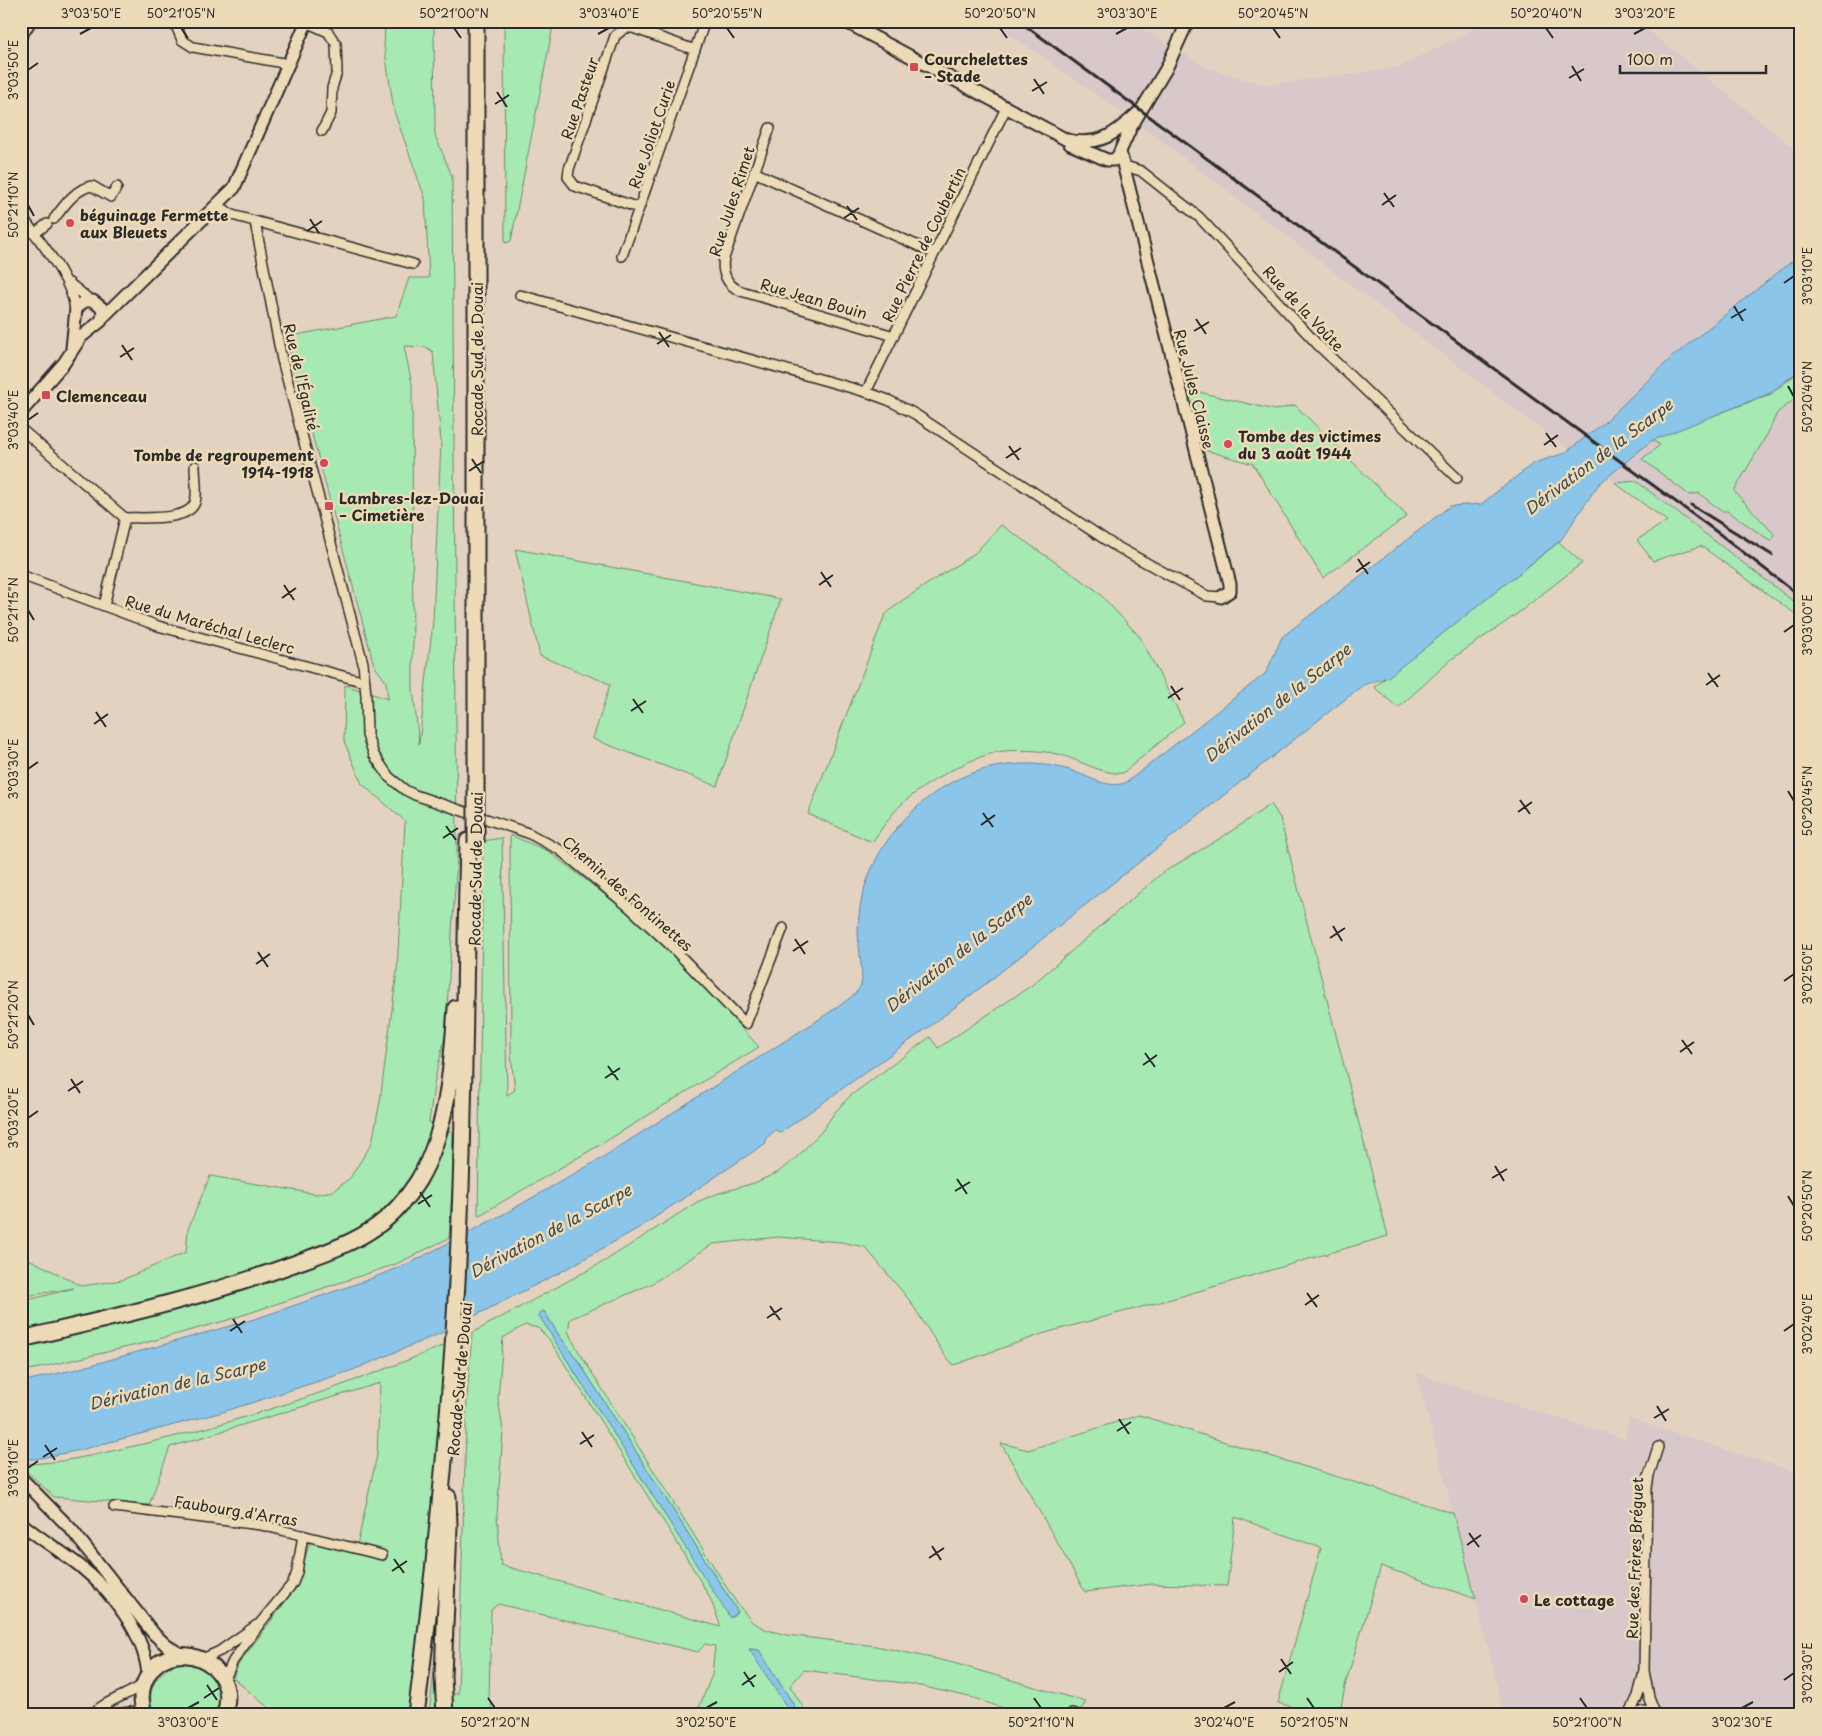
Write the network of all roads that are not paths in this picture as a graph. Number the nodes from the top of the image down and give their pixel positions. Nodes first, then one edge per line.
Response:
1 (30, 21) edge
2 (174, 21) edge
3 (468, 21) edge
4 (476, 21) edge
5 (704, 21) edge
6 (844, 21) edge
7 (1188, 21) edge
8 (306, 22) edge
9 (21, 35) edge
10 (695, 50) junction
11 (289, 64) junction
12 (1006, 108) junction
13 (1139, 112) junction
14 (770, 128) dead end
15 (322, 131) dead end
16 (1060, 138) junction
17 (1105, 139) junction
18 (1120, 151) junction
19 (1104, 159) junction
20 (1125, 166) junction
21 (754, 172) junction
22 (1128, 184) junction
23 (117, 187) dead end
24 (218, 205) junction
25 (639, 208) junction
26 (21, 215) edge
27 (255, 222) junction
28 (34, 234) junction
29 (934, 253) junction
30 (622, 256) dead end
31 (413, 264) dead end
32 (64, 277) junction
33 (728, 282) joint
34 (134, 286) junction
35 (520, 295) dead end
36 (92, 301) junction
37 (75, 314) junction
38 (102, 318) junction
39 (92, 328) junction
40 (894, 336) junction
41 (72, 348) junction
42 (866, 392) junction
43 (21, 412) edge
44 (21, 429) edge
45 (195, 466) dead end
46 (1457, 478) dead end
47 (125, 518) junction
48 (21, 575) edge
49 (1221, 597) joint
50 (104, 606) junction
51 (365, 682) junction
52 (472, 782) junction
53 (472, 842) junction
54 (467, 890) junction
55 (783, 928) dead end
56 (464, 1216) junction
57 (21, 1339) edge
58 (458, 1346) junction
59 (1658, 1447) dead end
60 (23, 1480) edge
61 (448, 1494) junction
62 (114, 1507) dead end
63 (21, 1523) edge
64 (303, 1535) junction
65 (382, 1555) dead end
66 (261, 1622) junction
67 (182, 1655) junction
68 (202, 1659) junction
69 (1644, 1671) junction
70 (146, 1679) junction
71 (224, 1681) junction
72 (225, 1708) edge
73 (91, 1715) edge
74 (108, 1715) edge
75 (144, 1715) edge
76 (238, 1715) edge
77 (416, 1715) edge
78 (423, 1715) edge
79 (445, 1715) edge
80 (1630, 1715) edge
81 (1656, 1715) edge

1 - 9 street
2 - 11 street
3 - 52 highway, Rocade Sud de Douai
4 - 52 highway, Rocade Sud de Douai
5 - 10 street, Rue Joliot Curie
6 - 12 street
7 - 13 street
8 - 11 street
8 - 15 street
10 - 25 street, Rue Joliot Curie
10 - 25 street, Rue Pasteur
11 - 24 street
12 - 16 street
12 - 29 street, Rue Pierre de Coubertin
13 - 17 street
13 - 18 street
14 - 21 street, Rue Jules Rimet
16 - 17 street
16 - 19 street
17 - 18 street
17 - 19 street
18 - 19 street
18 - 20 street, Rue Jules Claisse
19 - 22 street, Rue Jules Claisse
20 - 22 street, Rue Jules Claisse
20 - 46 street, Rue de la Voûte
21 - 29 street
21 - 33 street, Rue Jules Rimet
22 - 49 street, Rue Jules Claisse
23 - 28 street
24 - 27 street
24 - 34 street
25 - 30 street, Rue Joliot Curie
26 - 28 street
27 - 31 street
27 - 51 street, Rue de l'Égalité
28 - 32 street
29 - 40 street, Rue Pierre de Coubertin
32 - 36 street
32 - 37 street
33 - 40 street, Rue Jean Bouin
34 - 36 street
34 - 38 street
35 - 42 street
36 - 37 street
36 - 38 street
37 - 39 street
37 - 41 street
38 - 39 street
39 - 41 street
40 - 42 street, Rue Pierre de Coubertin
41 - 43 street
42 - 49 street
44 - 47 street
45 - 47 street
47 - 50 street
48 - 50 street, Rue du Maréchal Leclerc
50 - 51 street, Rue du Maréchal Leclerc
51 - 55 street, Chemin des Fontinettes
52 - 53 highway, Rocade Sud de Douai
53 - 54 highway, Rocade Sud de Douai
53 - 56 highway, Rocade Sud de Douai
54 - 56 highway, Rocade Sud de Douai
54 - 57 highway
56 - 58 highway, Rocade Sud de Douai
58 - 61 highway, Rocade Sud de Douai
58 - 77 highway, Rocade Sud de Douai
59 - 69 street, Rue des Frères Bréguet
60 - 67 street
61 - 78 highway, Rocade Sud de Douai
61 - 79 highway
62 - 64 street, Faubourg d'Arras
63 - 70 street
64 - 65 street, Faubourg d'Arras
64 - 66 street
66 - 68 street
66 - 71 street
67 - 68 main road
67 - 70 main road
68 - 71 main road
69 - 80 street, Rue des Frères Bréguet
69 - 81 street, Rue des Frères Bréguet
70 - 73 street
70 - 75 main road
71 - 72 main road
72 - 76 main road
74 - 75 street
80 - 81 street

